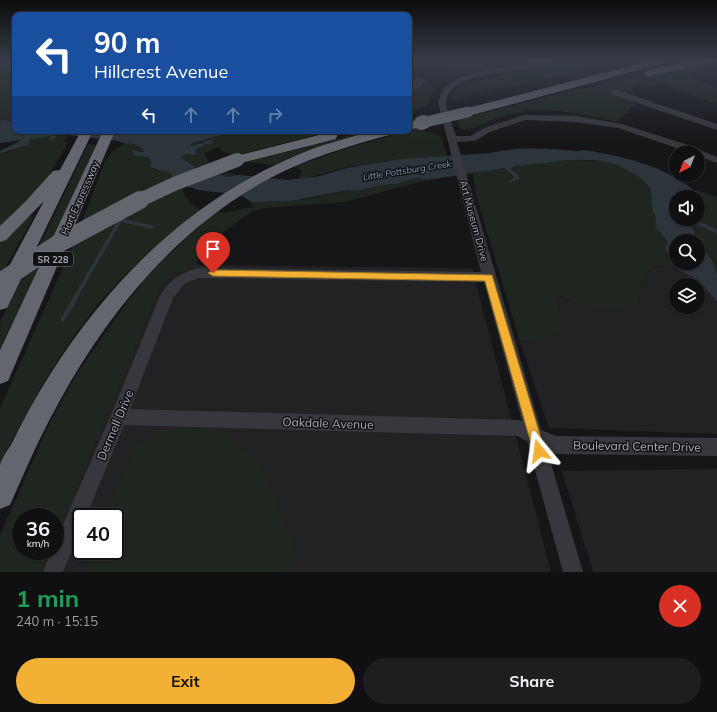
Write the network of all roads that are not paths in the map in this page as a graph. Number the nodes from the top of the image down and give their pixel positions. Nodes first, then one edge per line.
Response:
1 (449, 88) edge
2 (548, 88) edge
3 (614, 92) dead end
4 (415, 120) edge
5 (717, 127) edge
6 (340, 134) edge
7 (378, 134) edge
8 (85, 136) edge
9 (107, 137) edge
10 (452, 139) junction
11 (717, 160) edge
12 (0, 236) edge
13 (489, 277) junction
14 (0, 282) edge
15 (0, 302) edge
16 (0, 374) edge
17 (119, 417) junction
18 (535, 436) junction
19 (717, 447) edge
20 (0, 495) edge
21 (53, 572) edge
22 (573, 572) edge

1 - 10 street, Art Museum Drive
2 - 4 highway, bridge
3 - 5 street
6 - 14 highway, bridge
7 - 20 highway
8 - 12 highway
8 - 15 highway, SR 228
9 - 16 highway, Hart Expressway / SR 228
10 - 11 street
10 - 13 street, Art Museum Drive
13 - 17 street, Dermell Drive
13 - 18 street, Art Museum Drive
17 - 18 street, Oakdale Avenue
17 - 21 street, Dermell Drive
18 - 19 street, Boulevard Center Drive
18 - 22 street, Art Museum Drive

